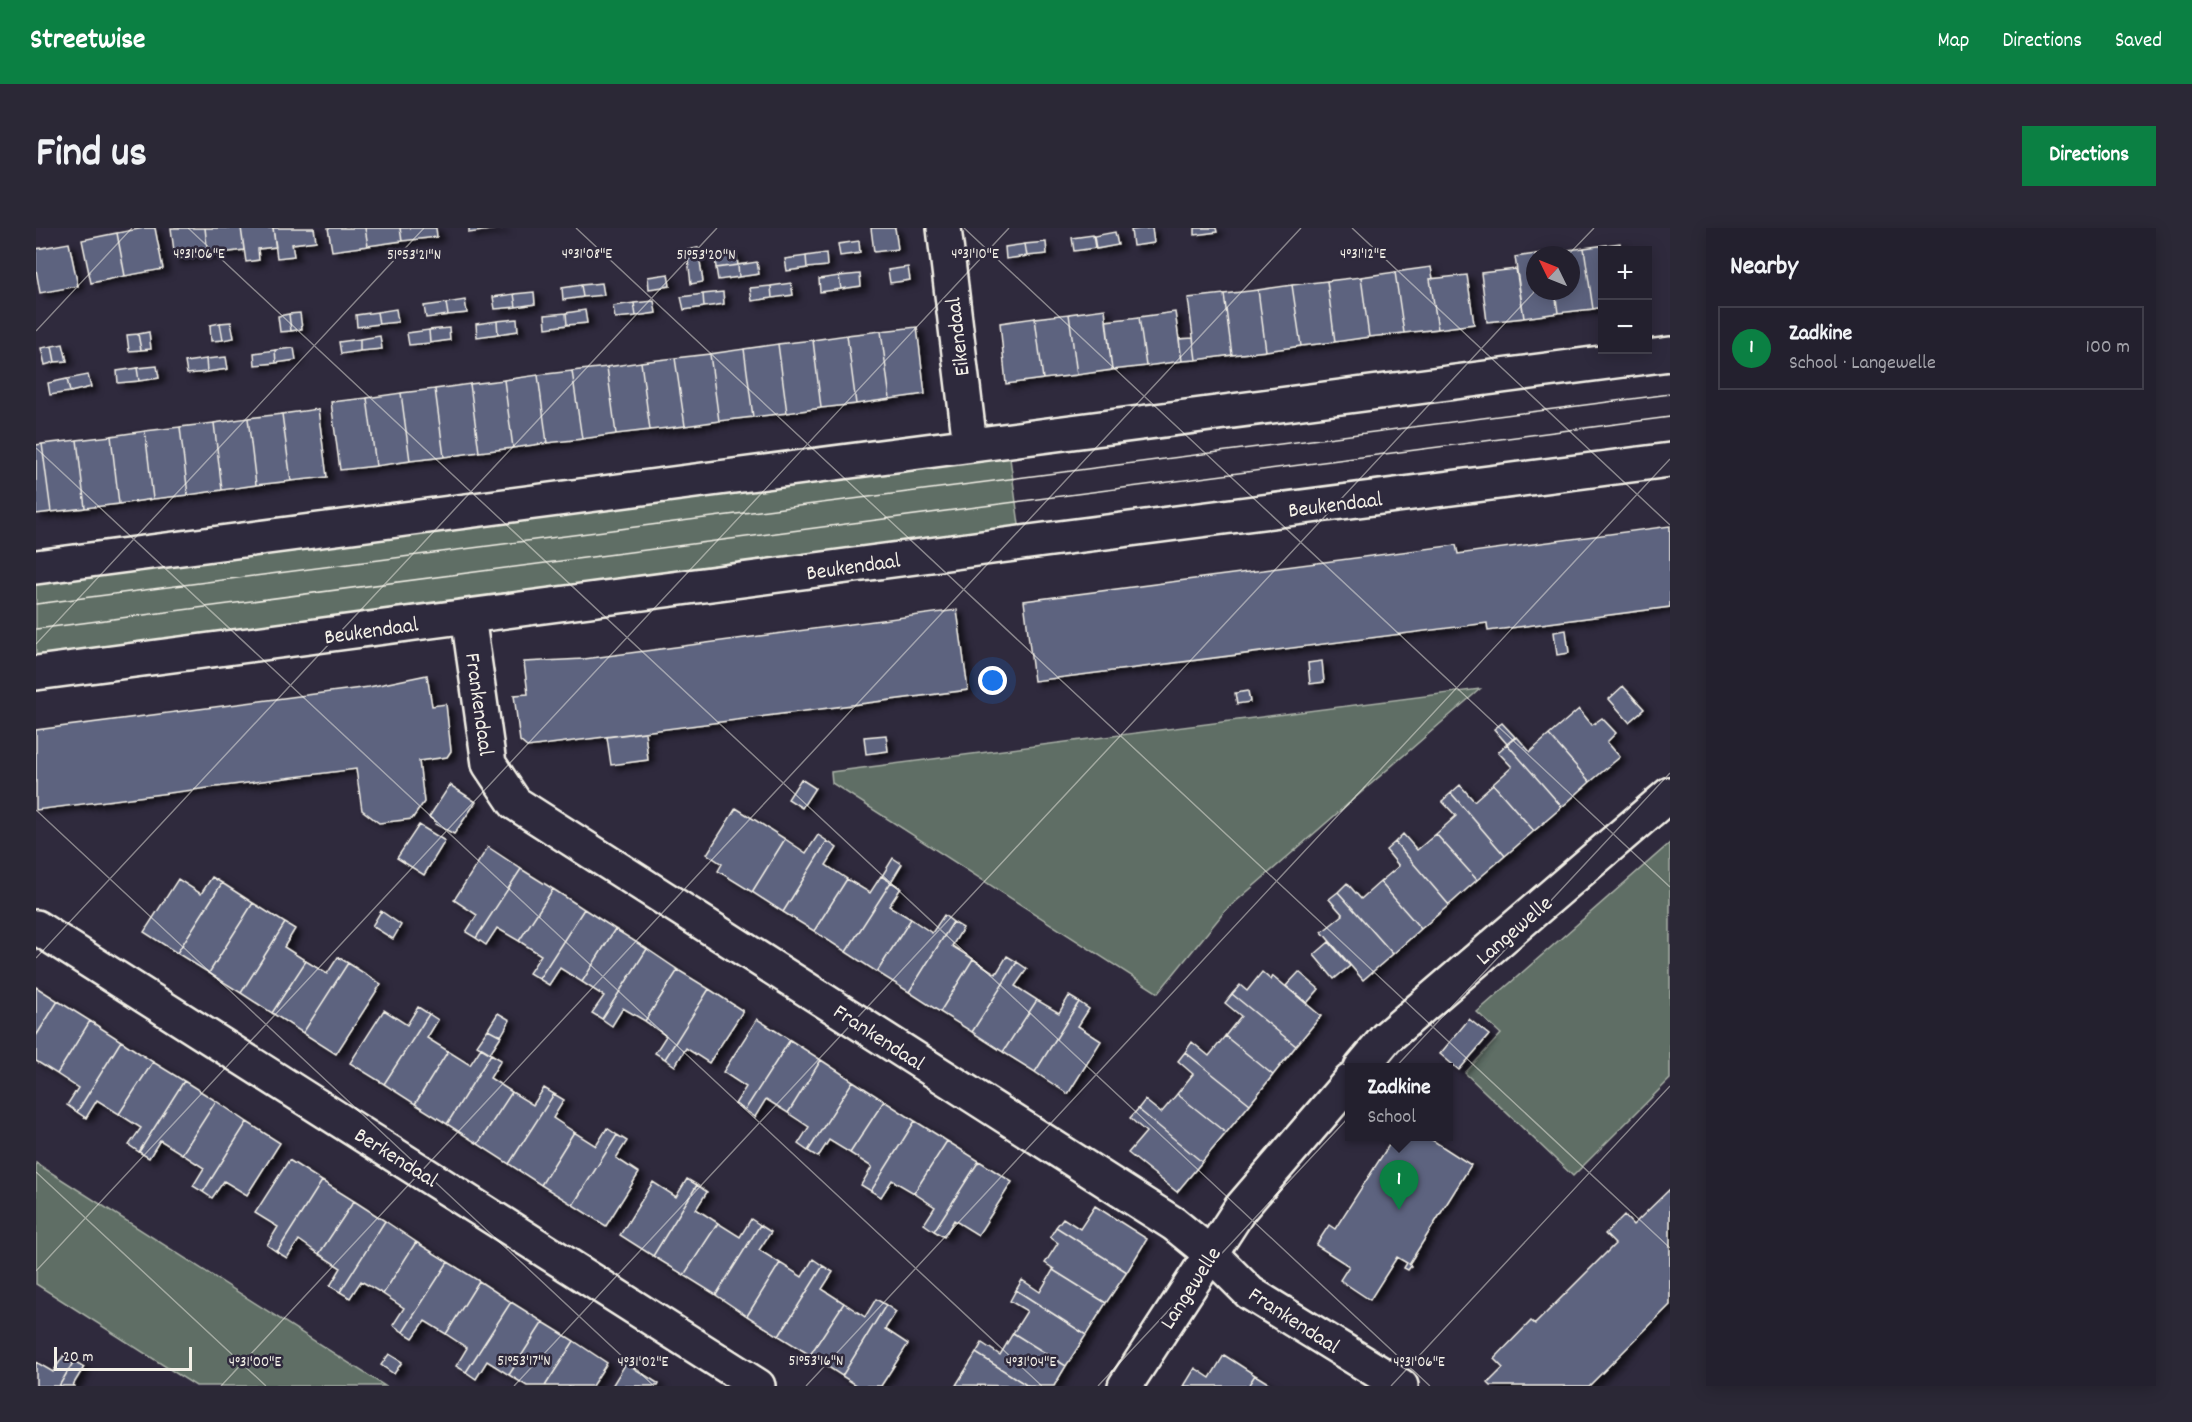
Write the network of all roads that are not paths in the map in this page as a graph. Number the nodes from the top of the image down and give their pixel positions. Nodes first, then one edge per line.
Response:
1 (944, 228) edge
2 (1670, 354) edge
3 (969, 445) junction
4 (1670, 460) edge
5 (36, 567) edge
6 (468, 616) junction
7 (36, 673) edge
8 (1670, 794) edge
9 (36, 927) edge
10 (1365, 1063) edge
11 (1345, 1087) edge
12 (1211, 1254) junction
13 (758, 1386) edge
14 (1125, 1386) edge
15 (1401, 1386) edge

1 - 3 street, Eikendaal
2 - 3 street
3 - 5 street
4 - 6 street, Beukendaal
6 - 7 street, Beukendaal
6 - 12 street, Frankendaal
8 - 10 street, Langewelle
9 - 13 street, Berkendaal
11 - 12 street, Langewelle
12 - 14 street, Langewelle
12 - 15 street, Frankendaal

